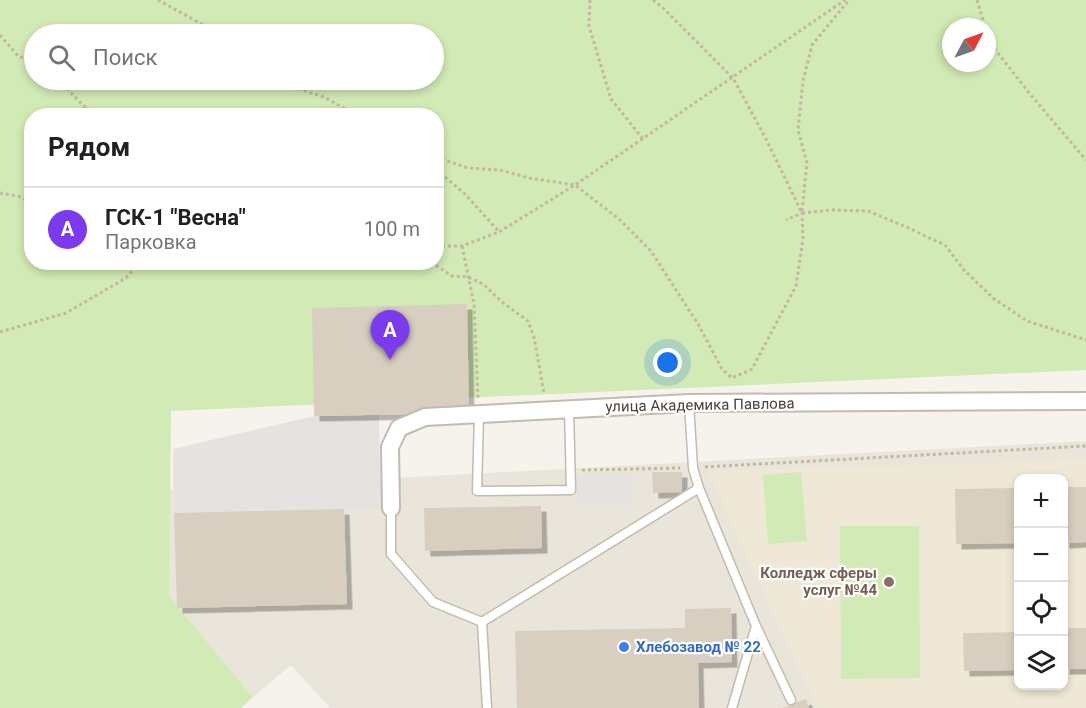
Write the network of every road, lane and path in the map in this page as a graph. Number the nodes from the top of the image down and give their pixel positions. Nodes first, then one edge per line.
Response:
1 (158, 0) edge
2 (590, 0) edge
3 (653, 0) edge
4 (847, 0) edge
5 (977, 0) edge
6 (982, 18) edge
7 (202, 24) edge
8 (0, 35) edge
9 (996, 51) edge
10 (24, 58) edge
11 (733, 78) junction
12 (68, 90) edge
13 (302, 90) edge
14 (86, 108) edge
15 (344, 108) edge
16 (644, 138) junction
17 (444, 160) edge
18 (1086, 160) edge
19 (444, 176) edge
20 (575, 185) junction
21 (0, 194) edge
22 (24, 199) edge
23 (802, 213) junction
24 (786, 220) dead end
25 (498, 232) junction
26 (444, 246) edge
27 (462, 246) junction
28 (133, 270) edge
29 (443, 270) edge
30 (468, 277) junction
31 (0, 332) edge
32 (1086, 340) edge
33 (1086, 401) edge
34 (689, 403) junction
35 (569, 408) junction
36 (546, 410) junction
37 (479, 414) junction
38 (1086, 446) edge
39 (693, 468) junction
40 (571, 470) junction
41 (699, 488) junction
42 (391, 508) joint
43 (482, 622) junction
44 (756, 626) junction
45 (791, 700) dead end
46 (487, 708) edge
47 (732, 708) edge

1 - 7 path
2 - 16 path
3 - 11 path
4 - 11 path
4 - 23 path
5 - 6 path
8 - 10 path
9 - 18 path
11 - 16 path
11 - 23 path
12 - 14 path
13 - 15 path
16 - 20 path
17 - 20 path
19 - 25 path
20 - 23 path
20 - 25 path
21 - 22 path
23 - 24 path
23 - 32 path
25 - 27 path
26 - 27 path
27 - 30 path
28 - 31 path
29 - 30 path
30 - 36 path
30 - 37 path
33 - 34 street, улица Академика Павлова
34 - 35 street, улица Академика Павлова
34 - 39 lane
35 - 36 street, улица Академика Павлова
35 - 40 lane
36 - 37 street, улица Академика Павлова
37 - 40 lane
37 - 42 street, улица Академика Павлова
38 - 39 path
39 - 40 path
39 - 41 lane
41 - 43 lane
41 - 44 lane
42 - 43 lane
43 - 46 lane
44 - 45 lane
44 - 47 lane

